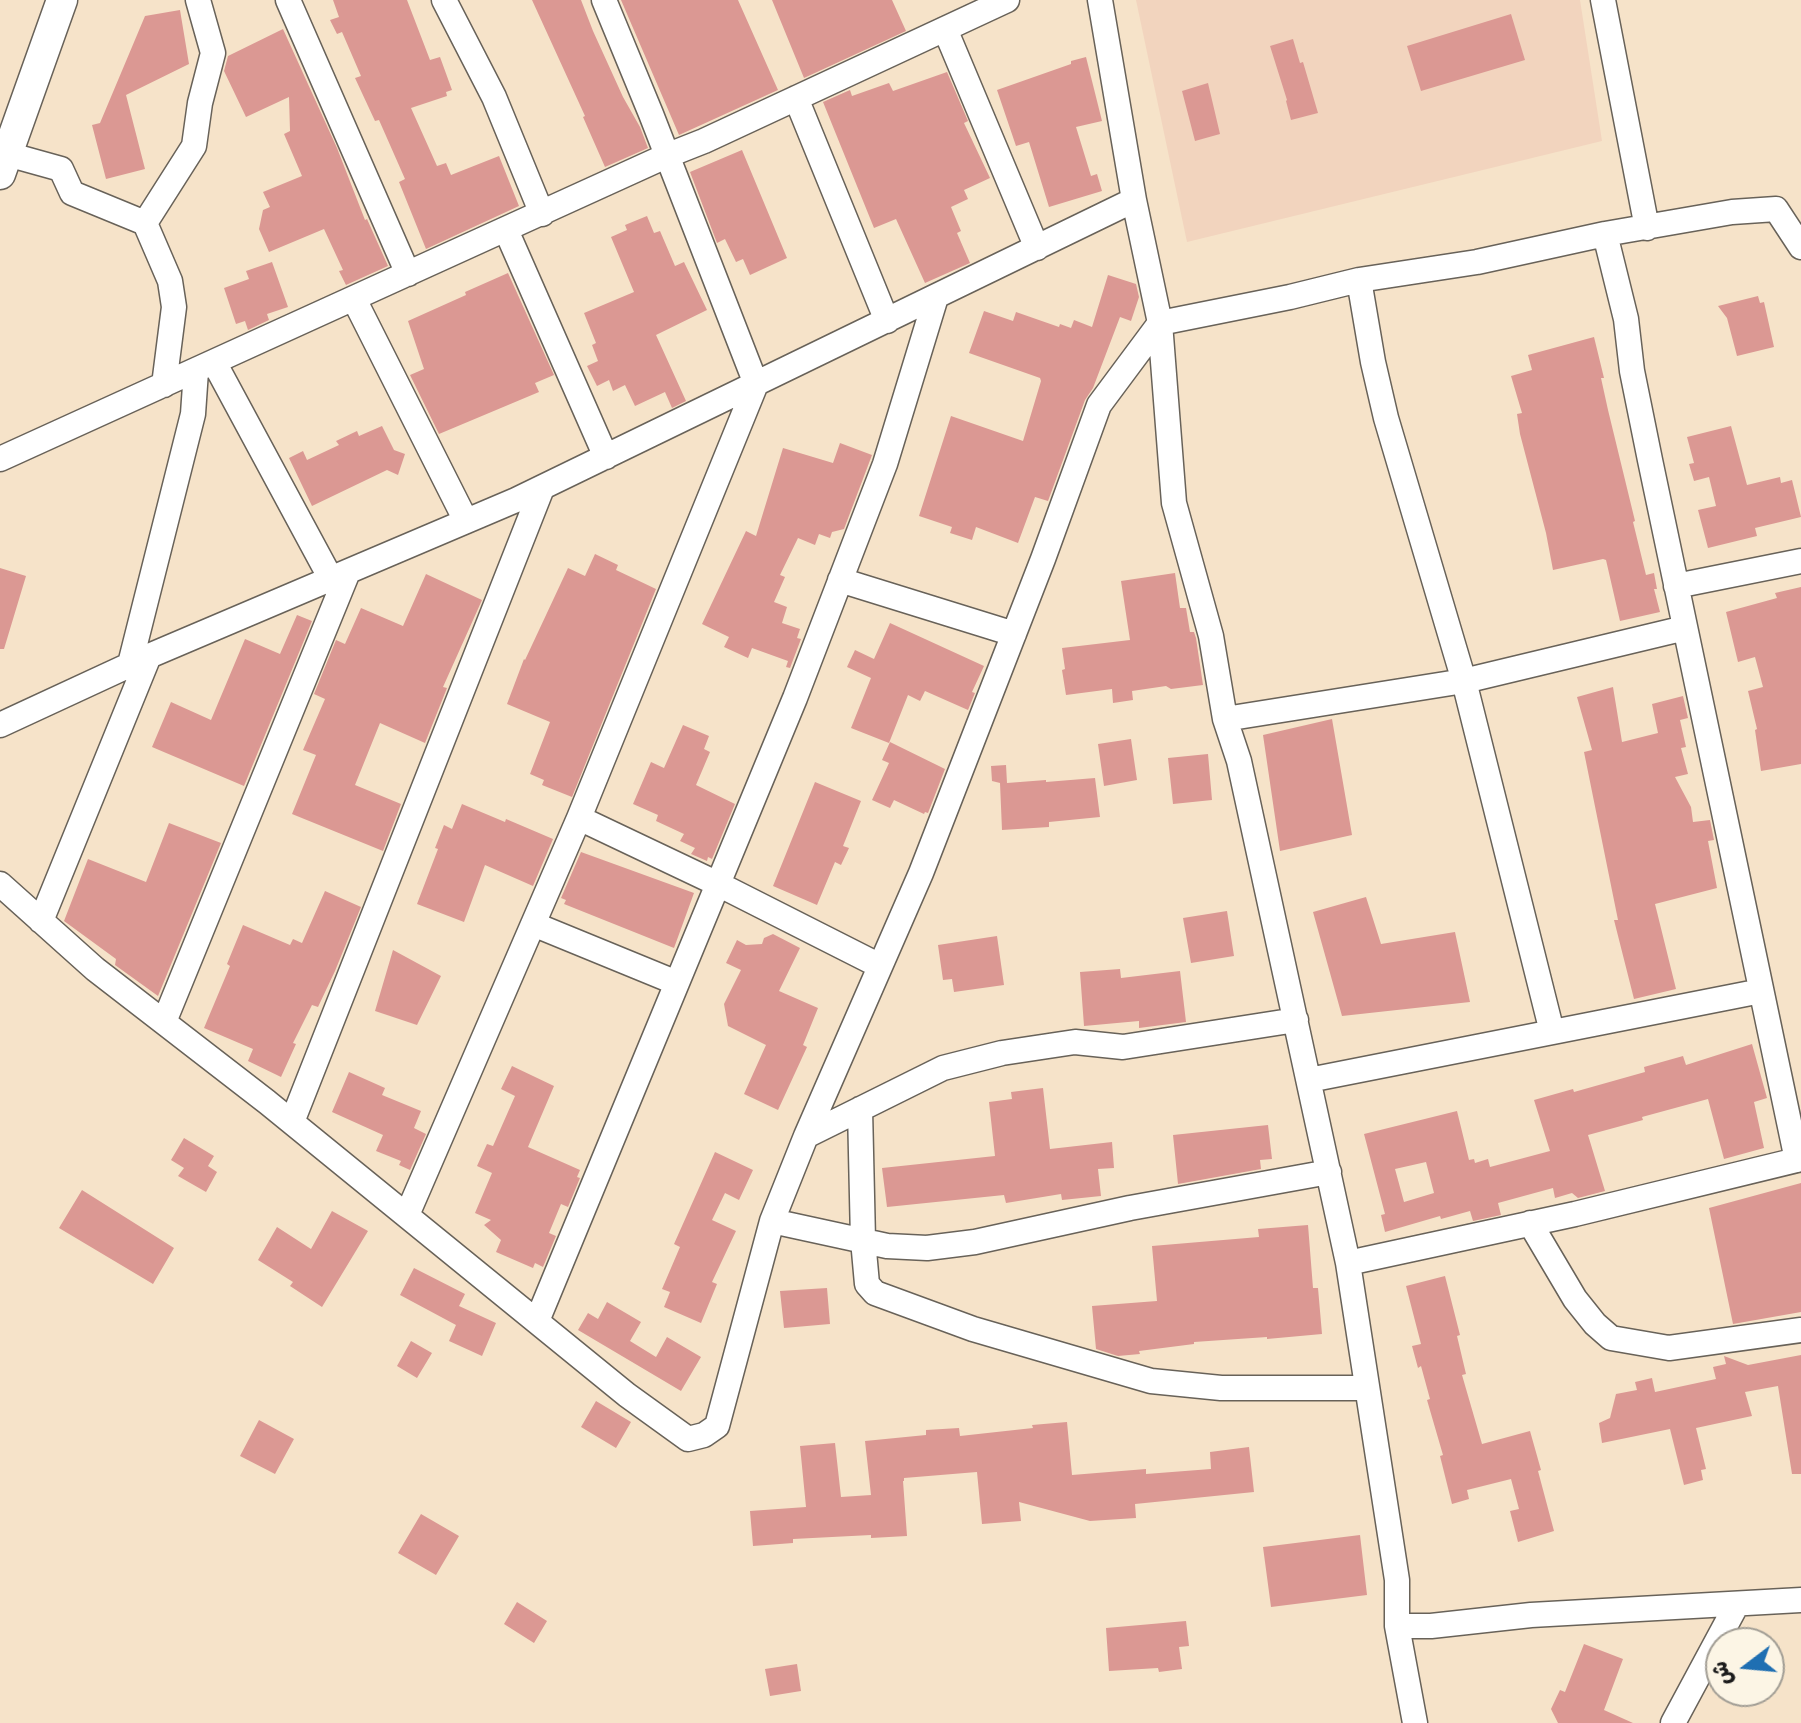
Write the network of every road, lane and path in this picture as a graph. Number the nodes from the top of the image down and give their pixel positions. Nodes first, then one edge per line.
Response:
1 (62, 0) edge
2 (198, 0) edge
3 (288, 0) edge
4 (444, 0) edge
5 (604, 0) edge
6 (1007, 0) edge
7 (1100, 0) edge
8 (1603, 0) edge
9 (945, 29) junction
10 (796, 98) junction
11 (666, 156) junction
12 (4, 164) edge
13 (1134, 200) junction
14 (1801, 203) edge
15 (1776, 209) junction
16 (542, 214) junction
17 (145, 223) junction
18 (1647, 228) junction
19 (506, 230) junction
20 (1605, 234) junction
21 (1801, 247) edge
22 (1037, 248) junction
23 (408, 274) junction
24 (1359, 280) junction
25 (936, 297) junction
26 (354, 299) junction
27 (887, 321) junction
28 (1160, 323) junction
29 (205, 366) junction
30 (756, 384) junction
31 (164, 385) junction
32 (606, 457) junction
33 (0, 459) edge
34 (542, 488) junction
35 (466, 521) junction
36 (1801, 561) edge
37 (339, 575) junction
38 (840, 580) junction
39 (1676, 586) junction
40 (1685, 628) junction
41 (1014, 634) junction
42 (140, 660) junction
43 (1464, 681) junction
44 (1225, 719) junction
45 (0, 725) edge
46 (579, 818) junction
47 (0, 884) edge
48 (718, 884) junction
49 (41, 921) junction
50 (533, 924) junction
51 (880, 966) junction
52 (677, 983) junction
53 (1761, 991) junction
54 (1296, 1020) junction
55 (164, 1022) junction
56 (1552, 1032) junction
57 (1309, 1080) junction
58 (860, 1109) junction
59 (292, 1122) junction
60 (806, 1136) junction
61 (1799, 1160) edge
62 (1329, 1172) junction
63 (407, 1215) junction
64 (772, 1221) junction
65 (1530, 1223) junction
66 (863, 1240) junction
67 (1348, 1263) junction
68 (537, 1321) junction
69 (1801, 1330) edge
70 (1367, 1388) junction
71 (1801, 1600) edge
72 (1737, 1604) junction
73 (1397, 1626) junction
74 (1420, 1721) edge
75 (1673, 1723) edge

1 - 12 main road
2 - 17 street
3 - 23 street
4 - 16 street
5 - 11 street
6 - 9 street
7 - 13 street
8 - 18 street
9 - 10 street
9 - 22 street
10 - 11 street
10 - 27 street
11 - 16 street
11 - 30 street
12 - 17 street
13 - 22 street
13 - 28 street
14 - 15 street
15 - 18 street
15 - 21 street
16 - 19 street
17 - 31 street
18 - 20 street
19 - 23 street
19 - 32 street
20 - 24 street
20 - 39 street
22 - 25 street
23 - 26 street
24 - 28 street
24 - 43 street
25 - 27 street
25 - 38 street
26 - 29 street
26 - 35 street
27 - 30 street
28 - 41 street
28 - 44 street
29 - 31 street
29 - 37 street
29 - 42 street
30 - 32 street
30 - 46 street
31 - 33 street
32 - 34 street
34 - 35 street
34 - 59 street
35 - 37 street
36 - 39 street
37 - 42 street
37 - 55 street
38 - 41 street
38 - 48 street
39 - 40 street
40 - 43 street
40 - 53 street
41 - 51 street
42 - 45 street
42 - 49 street
43 - 44 street
43 - 56 street
44 - 54 street
46 - 48 street
46 - 50 street
47 - 49 street
48 - 51 street
48 - 52 street
49 - 55 street
50 - 52 street
50 - 63 street
51 - 60 street
52 - 68 street
53 - 56 street
53 - 61 street
54 - 57 street
54 - 58 street
55 - 59 street
56 - 57 street
57 - 62 street
58 - 60 street
58 - 66 street
59 - 63 street
60 - 64 street
61 - 65 street
62 - 66 street
62 - 67 street
63 - 68 street
64 - 66 street
64 - 68 street
65 - 67 street
65 - 69 street
66 - 70 street
67 - 70 street
70 - 73 street
71 - 72 street
72 - 73 street
72 - 75 street
73 - 74 street

